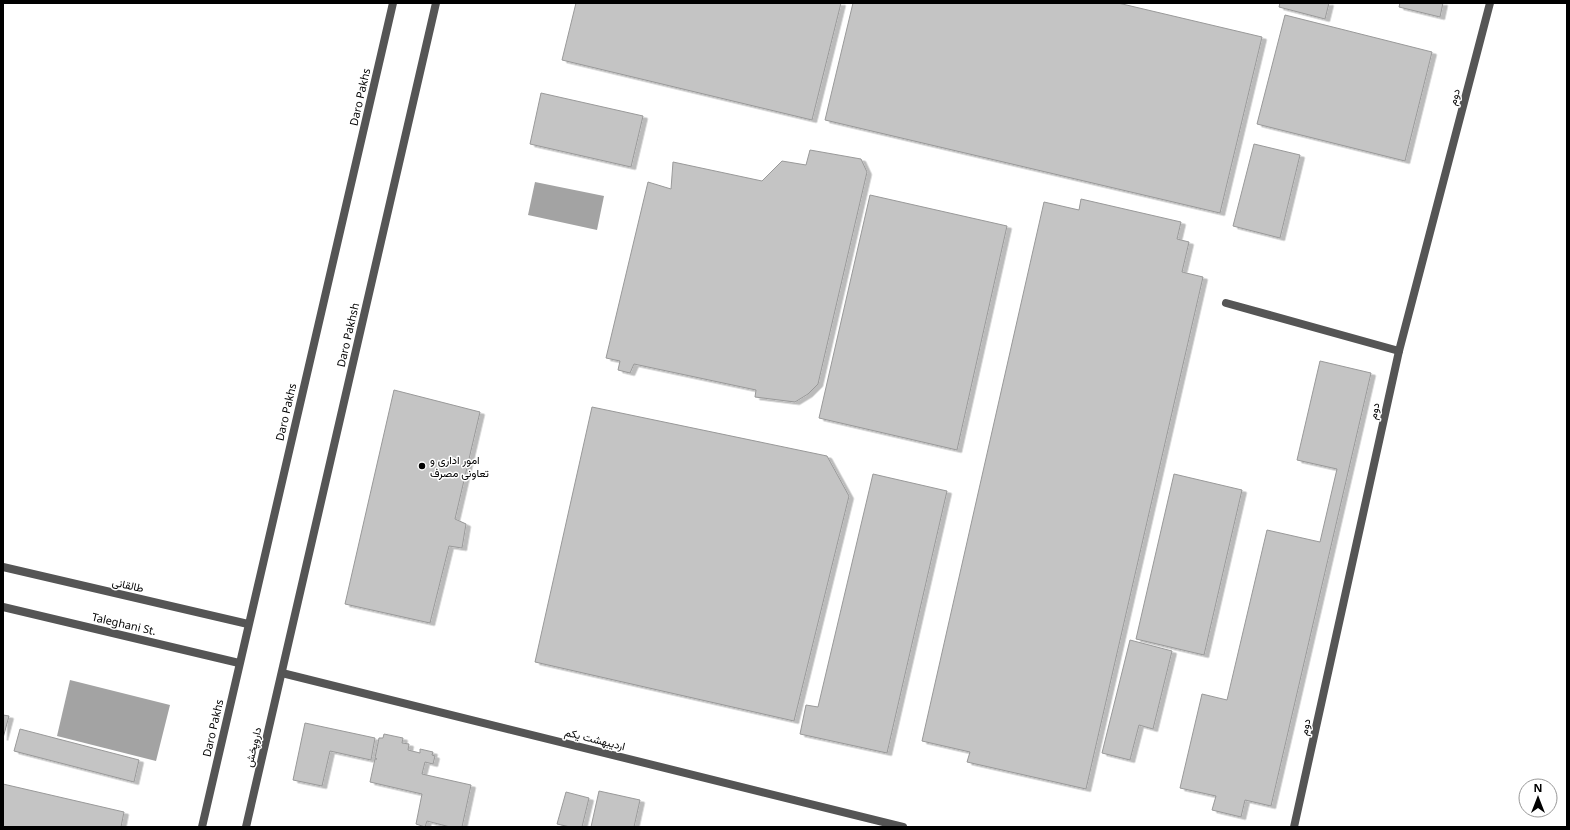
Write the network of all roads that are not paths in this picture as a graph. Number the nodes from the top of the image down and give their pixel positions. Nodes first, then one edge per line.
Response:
1 (393, 3) edge
2 (436, 3) edge
3 (1490, 3) edge
4 (1226, 303) dead end
5 (1399, 351) junction
6 (3, 568) edge
7 (3, 607) edge
8 (248, 624) junction
9 (239, 663) junction
10 (282, 673) junction
11 (202, 827) edge
12 (246, 827) edge
13 (903, 827) edge
14 (1294, 827) edge

1 - 8 street, Daro Pakhs
2 - 10 street, Daro Pakhsh
3 - 5 street, دوم
4 - 5 street
5 - 14 street, دوم
6 - 8 street, طالقانی
7 - 9 street, Taleghani St.
8 - 9 street, Daro Pakhs
9 - 11 street, Daro Pakhs
10 - 12 street, داروپخش
10 - 13 street, اردیبهشت یکم

